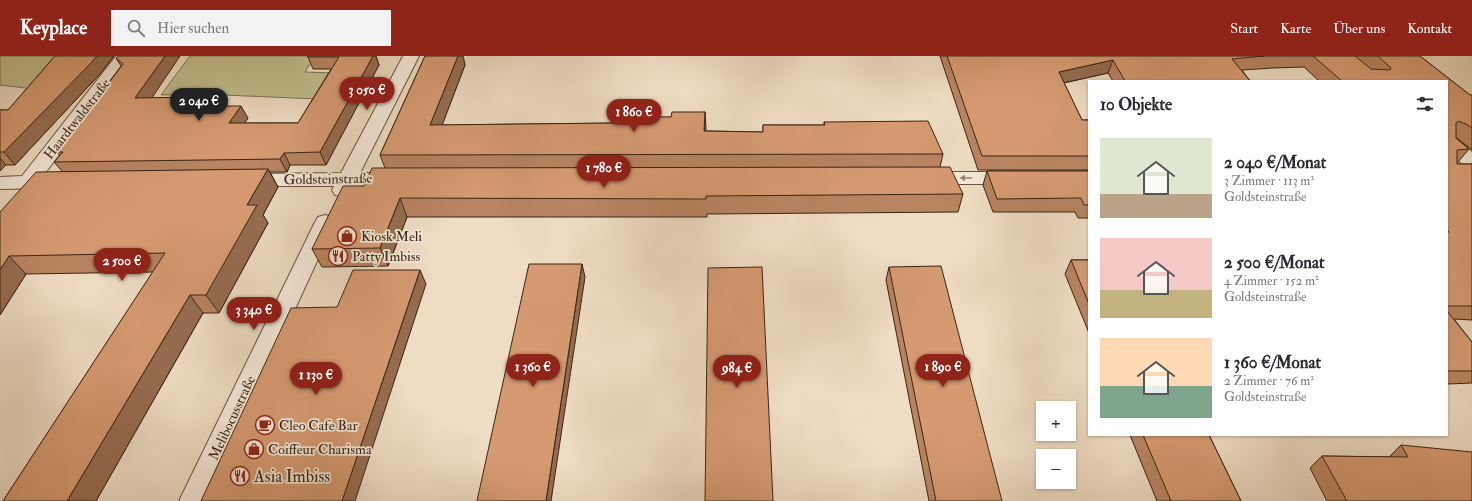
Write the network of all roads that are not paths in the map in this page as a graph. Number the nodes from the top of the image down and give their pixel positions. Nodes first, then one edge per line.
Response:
1 (126, 56) edge
2 (411, 56) edge
3 (1448, 143) edge
4 (1472, 162) edge
5 (1453, 170) edge
6 (1472, 170) edge
7 (905, 178) edge
8 (1033, 178) edge
9 (349, 179) junction
10 (418, 179) edge
11 (226, 180) edge
12 (28, 182) junction
13 (75, 182) edge
14 (0, 183) edge
15 (193, 501) edge

1 - 12 street, Haardtwaldstraße
2 - 9 street, Melibocusstraße
3 - 4 street
5 - 6 street
8 -> 7 street
9 - 10 street, Goldsteinstraße
9 - 11 street, Goldsteinstraße
9 - 15 street, Melibocusstraße
12 - 13 street
12 - 14 street

